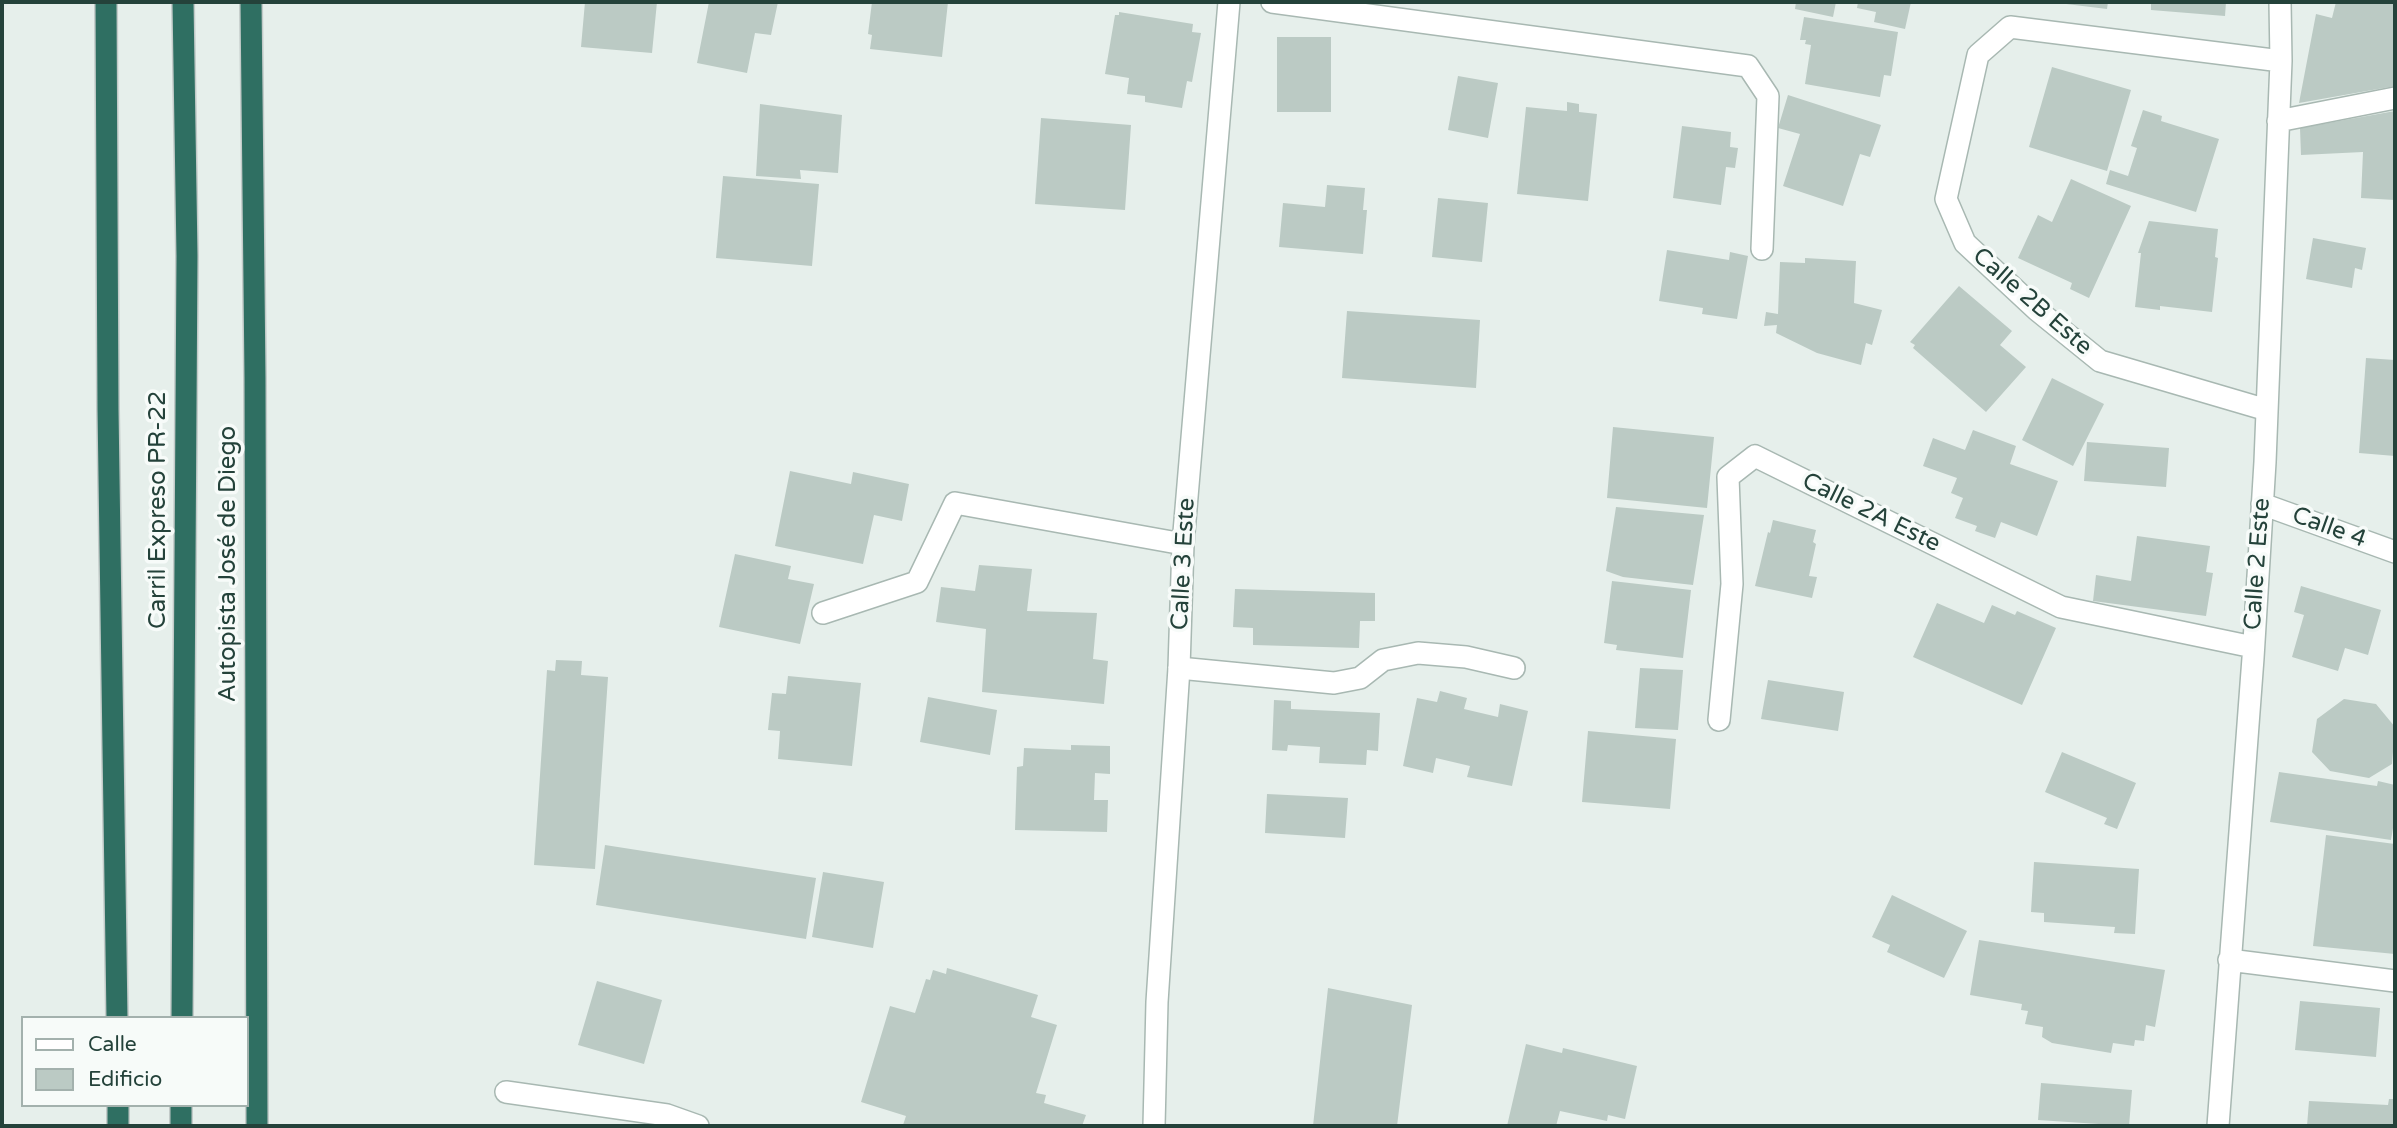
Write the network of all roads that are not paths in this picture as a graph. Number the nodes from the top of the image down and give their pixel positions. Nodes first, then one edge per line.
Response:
1 (106, 2) edge
2 (183, 2) edge
3 (251, 2) edge
4 (1229, 2) edge
5 (1272, 2) edge
6 (2280, 2) edge
7 (2281, 61) junction
8 (2395, 98) edge
9 (2278, 121) junction
10 (1762, 249) dead end
11 (2267, 410) junction
12 (2262, 504) junction
13 (1183, 544) junction
14 (2395, 552) edge
15 (823, 613) dead end
16 (2253, 647) junction
17 (1179, 668) junction
18 (1514, 668) dead end
19 (1719, 720) dead end
20 (2229, 960) junction
21 (2395, 981) edge
22 (117, 1016) edge
23 (182, 1016) edge
24 (506, 1092) dead end
25 (118, 1107) edge
26 (181, 1107) edge
27 (118, 1126) edge
28 (181, 1126) edge
29 (257, 1126) edge
30 (698, 1126) edge
31 (1154, 1126) edge
32 (2218, 1126) edge

1 - 22 highway
2 - 23 highway, Carril Expreso PR-22
3 - 29 highway, Autopista José de Diego
4 - 13 street, Calle 3 Este
5 - 10 street
6 - 7 street, Calle 2 Este
7 - 9 street, Calle 2 Este
7 - 11 street, Calle 2B Este
8 - 9 street
9 - 11 street, Calle 2 Este
11 - 12 street, Calle 2 Este
12 - 14 street, Calle 4
12 - 16 street, Calle 2 Este
13 - 15 street
13 - 17 street, Calle 3 Este
16 - 19 street, Calle 2A Este
16 - 20 street, Calle 2 Este
17 - 18 street
17 - 31 street, Calle 3 Este
20 - 21 street
20 - 32 street, Calle 2 Este
24 - 30 street
25 - 27 highway
26 - 28 highway

